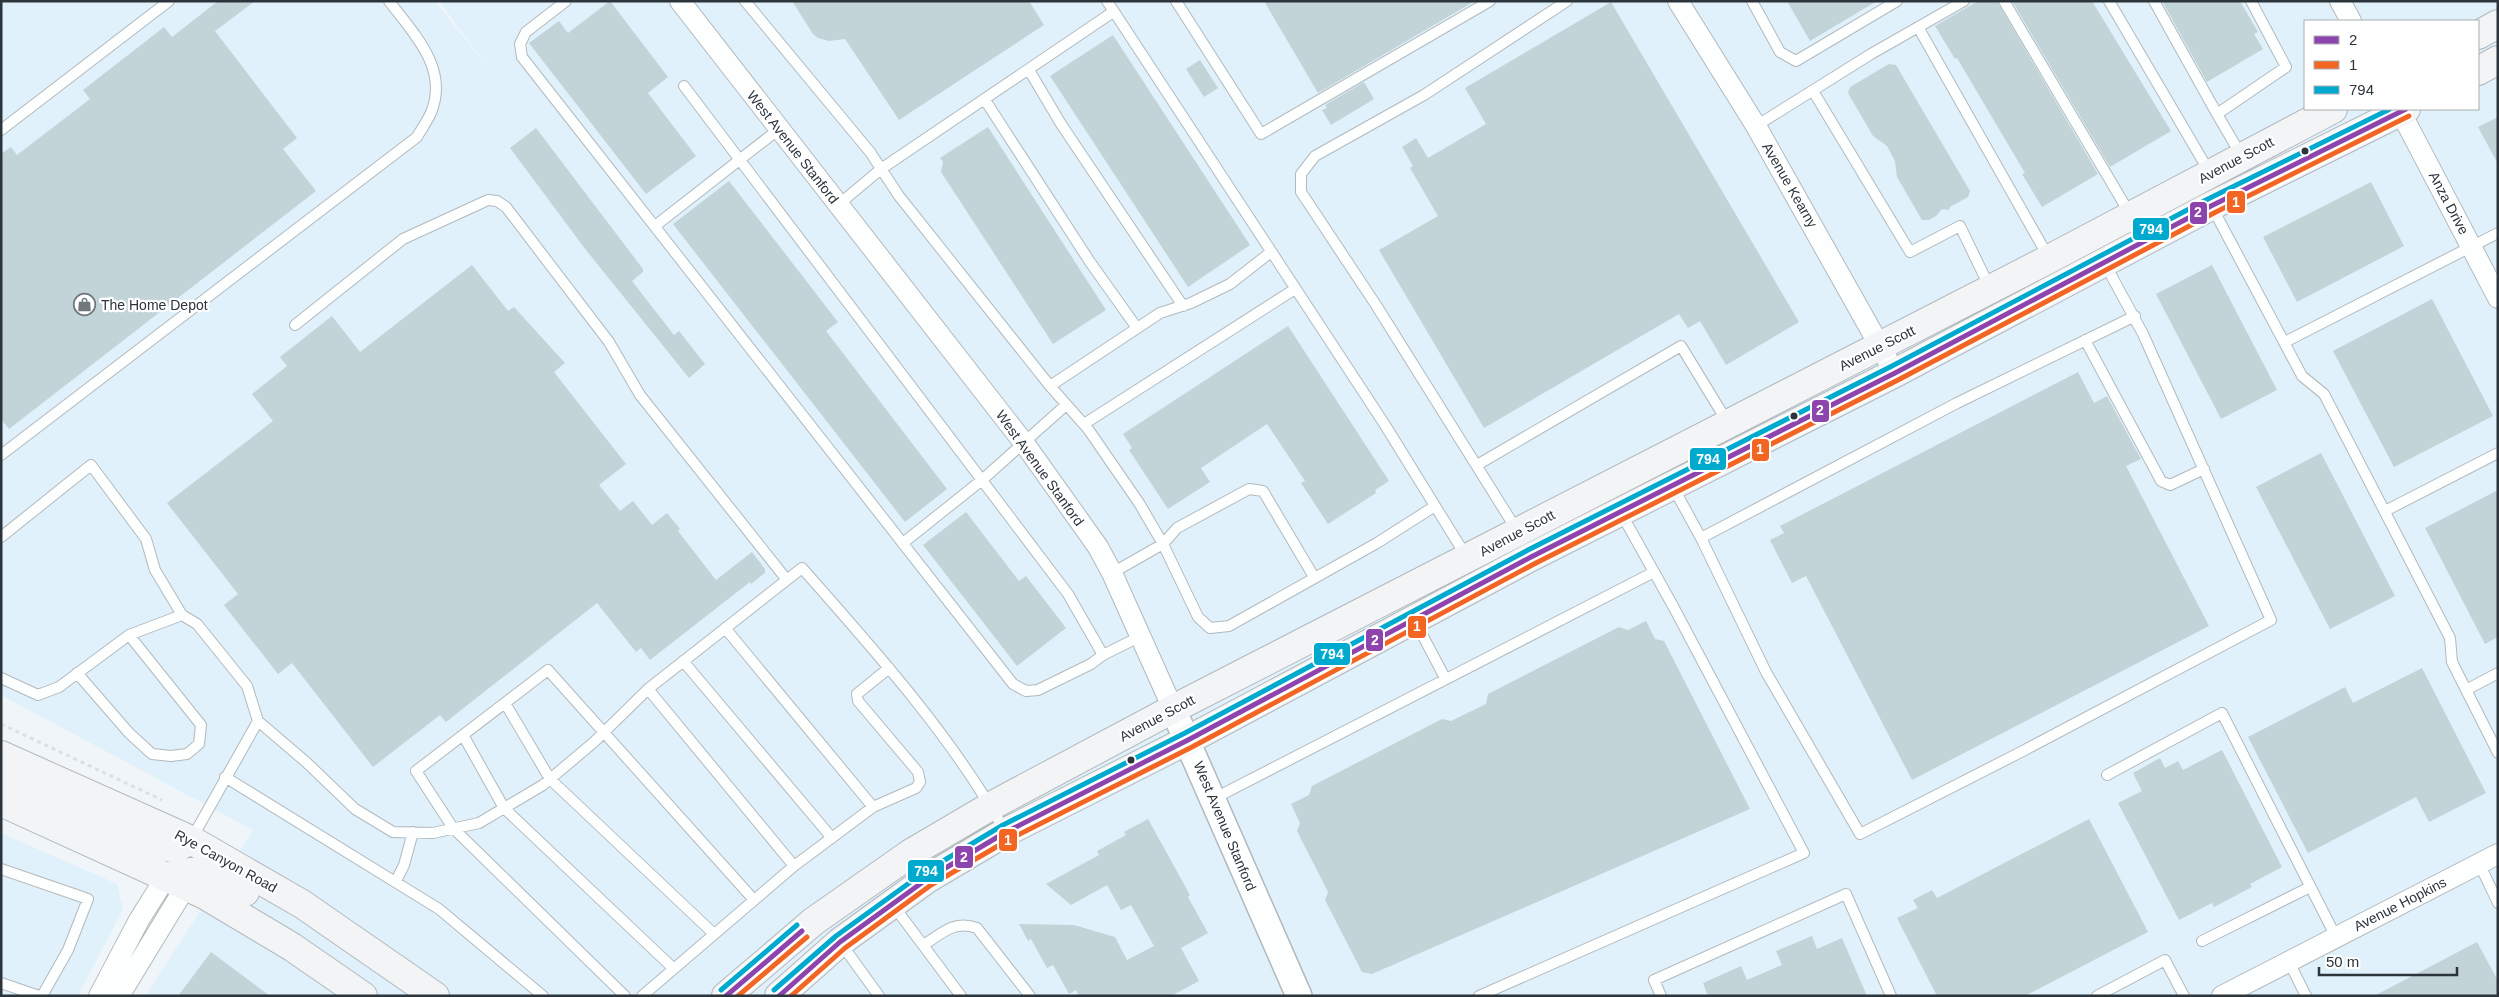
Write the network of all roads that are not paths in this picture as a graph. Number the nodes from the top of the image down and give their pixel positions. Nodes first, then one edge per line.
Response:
1 (169, 1) edge
2 (388, 1) edge
3 (566, 1) edge
4 (680, 1) edge
5 (744, 1) edge
6 (1107, 1) edge
7 (1176, 1) edge
8 (1490, 1) edge
9 (1567, 1) edge
10 (1678, 1) edge
11 (1752, 1) edge
12 (1898, 1) edge
13 (1964, 1) edge
14 (2004, 1) edge
15 (2109, 1) edge
16 (2154, 1) edge
17 (2251, 1) edge
18 (2340, 1) edge
19 (1114, 12) junction
20 (2350, 20) edge
21 (2498, 24) edge
22 (1918, 27) junction
23 (2479, 34) edge
24 (2498, 60) edge
25 (1029, 70) junction
26 (2479, 70) edge
27 (684, 86) dead end
28 (1813, 91) junction
29 (985, 100) junction
30 (2332, 110) edge
31 (2402, 110) edge
32 (2217, 114) junction
33 (1756, 126) junction
34 (779, 129) junction
35 (1, 130) edge
36 (2242, 156) junction
37 (740, 159) junction
38 (881, 169) junction
39 (2210, 174) junction
40 (838, 205) junction
41 (2211, 206) junction
42 (2131, 215) junction
43 (655, 226) junction
44 (2498, 233) edge
45 (2472, 246) junction
46 (1270, 252) junction
47 (2049, 259) junction
48 (2105, 264) junction
49 (1295, 289) junction
50 (1991, 289) junction
51 (2498, 298) edge
52 (1183, 306) junction
53 (2135, 316) junction
54 (295, 325) dead end
55 (1136, 328) junction
56 (2085, 340) junction
57 (2285, 342) junction
58 (1881, 346) junction
59 (1895, 373) junction
60 (1050, 386) junction
61 (1066, 404) junction
62 (1084, 424) junction
63 (1728, 424) junction
64 (1024, 443) junction
65 (2498, 453) edge
66 (1, 455) edge
67 (1477, 464) junction
68 (2204, 470) junction
69 (982, 480) junction
70 (1672, 486) junction
71 (1436, 506) junction
72 (2385, 511) junction
73 (1621, 513) junction
74 (1518, 532) junction
75 (1, 537) edge
76 (1701, 538) junction
77 (903, 543) junction
78 (1164, 544) junction
79 (1531, 557) junction
80 (1468, 559) junction
81 (1654, 572) junction
82 (1112, 573) junction
83 (1314, 577) junction
84 (787, 580) junction
85 (182, 615) junction
86 (1415, 621) junction
87 (726, 628) junction
88 (129, 635) junction
89 (1141, 636) junction
90 (1103, 655) junction
91 (683, 661) junction
92 (889, 668) junction
93 (77, 672) junction
94 (2498, 674) edge
95 (1, 678) edge
96 (1445, 678) junction
97 (648, 689) junction
98 (2466, 690) junction
99 (505, 703) junction
100 (1173, 709) junction
101 (258, 721) junction
102 (605, 731) junction
103 (463, 735) junction
104 (1188, 740) junction
105 (2498, 753) edge
106 (1, 755) edge
107 (2107, 775) dead end
108 (225, 777) junction
109 (550, 779) junction
110 (1, 780) edge
111 (1213, 799) junction
112 (1, 802) edge
113 (991, 806) junction
114 (872, 807) junction
115 (504, 808) junction
116 (453, 828) junction
117 (413, 832) junction
118 (1006, 832) junction
119 (832, 838) junction
120 (192, 840) junction
121 (2498, 854) edge
122 (2479, 863) junction
123 (794, 866) junction
124 (1, 869) edge
125 (176, 881) junction
126 (396, 881) junction
127 (2310, 887) junction
128 (754, 900) junction
129 (2498, 903) edge
130 (892, 904) junction
131 (713, 933) junction
132 (2336, 937) junction
133 (2202, 941) dead end
134 (840, 942) junction
135 (924, 945) junction
136 (2289, 962) junction
137 (673, 968) junction
138 (1, 982) edge
139 (426, 988) edge
140 (2235, 993) edge
141 (40, 996) edge
142 (99, 996) edge
143 (119, 996) edge
144 (363, 996) edge
145 (543, 996) edge
146 (625, 996) edge
147 (642, 996) edge
148 (726, 996) edge
149 (779, 996) edge
150 (880, 996) edge
151 (961, 996) edge
152 (1030, 996) edge
153 (1299, 996) edge
154 (1479, 996) edge
155 (1661, 996) edge
156 (1891, 996) edge
157 (2097, 996) edge
158 (2184, 996) edge
159 (2306, 996) edge

1 - 35 lane
2 - 66 lane
3 - 43 lane
4 - 34 street, West Avenue Stanford
5 - 38 lane
6 - 19 lane
7 - 8 lane
9 - 67 lane
10 - 33 street, Avenue Kearny
11 - 12 lane
13 - 22 lane
14 - 42 lane
15 - 39 lane
16 - 32 lane
17 - 32 lane
18 - 20 street
19 - 25 lane
19 - 46 lane
21 - 23 main road
22 - 28 lane
22 - 47 lane
24 - 26 main road
25 - 29 lane
25 - 52 lane
27 - 37 lane
28 - 33 lane
28 - 50 lane
29 - 38 lane
29 - 55 lane
30 - 36 main road, Avenue Scott
31 - 41 main road, Avenue Scott
31 - 45 street, Anza Drive
32 - 36 lane
33 - 58 street, Avenue Kearny
34 - 37 lane
34 - 40 street, West Avenue Stanford
36 - 39 main road, Avenue Scott
37 - 43 lane
37 - 69 lane
38 - 40 lane
38 - 60 lane
39 - 42 main road, Avenue Scott
40 - 64 street, West Avenue Stanford
41 - 48 main road, Avenue Scott
41 - 57 lane
42 - 47 main road, Avenue Scott
43 - 77 lane
44 - 45 lane
45 - 51 street, Anza Drive
45 - 57 lane
46 - 49 lane
46 - 52 lane
47 - 50 main road, Avenue Scott
48 - 53 lane
48 - 59 main road, Avenue Scott
49 - 62 lane
49 - 71 lane
50 - 58 main road, Avenue Scott
52 - 55 lane
53 - 56 lane
53 - 68 lane
54 - 84 lane
55 - 60 lane
56 - 68 lane
56 - 76 lane
57 - 72 lane
58 - 59 street, Avenue Kearny
58 - 63 main road, Avenue Scott
59 - 70 main road, Avenue Scott
60 - 61 lane
61 - 62 lane
61 - 64 lane
62 - 78 lane
63 - 67 lane
63 - 74 main road, Avenue Scott
64 - 69 lane
64 - 82 street, West Avenue Stanford
65 - 72 lane
67 - 74 lane
68 - 76 lane
69 - 77 lane
69 - 90 lane
70 - 73 main road, Avenue Scott
70 - 76 lane
71 - 80 lane
71 - 83 lane
72 - 98 lane
73 - 79 main road, Avenue Scott
73 - 81 lane
74 - 79 lane
74 - 80 main road, Avenue Scott
75 - 85 lane
77 - 90 lane
78 - 82 lane
78 - 83 lane
78 - 83 lane
79 - 86 main road, Avenue Scott
80 - 100 main road, Avenue Scott
81 - 96 lane
81 - 154 lane
82 - 89 street, West Avenue Stanford
84 - 87 lane
84 - 92 lane
85 - 88 lane
85 - 101 lane
86 - 96 lane
86 - 104 main road, Avenue Scott
87 - 91 lane
87 - 114 lane
88 - 93 lane
88 - 93 lane
89 - 90 lane
89 - 100 street, West Avenue Stanford
91 - 97 lane
91 - 119 lane
92 - 113 lane
92 - 114 lane
93 - 95 lane
94 - 98 lane
96 - 111 lane
97 - 102 lane
97 - 123 lane
98 - 105 lane
99 - 102 lane
99 - 103 lane
99 - 109 lane
100 - 104 street, West Avenue Stanford
100 - 113 main road, Avenue Scott
101 - 108 lane
101 - 117 lane
102 - 109 lane
102 - 128 lane
103 - 115 lane
103 - 116 lane
104 - 111 street, West Avenue Stanford
104 - 118 main road, Avenue Scott
106 - 120 main road, Rye Canyon Road
107 - 127 lane
108 - 120 lane
108 - 126 lane
109 - 115 lane
109 - 131 lane
110 - 120 main road
111 - 153 street, West Avenue Stanford
112 - 125 main road
113 - 118 lane
113 - 148 main road, Avenue Scott
114 - 119 lane
115 - 116 lane
115 - 137 lane
116 - 117 lane
116 - 146 lane
117 - 126 lane
118 - 130 main road, Avenue Scott
119 - 123 lane
120 - 139 main road, Rye Canyon Road
121 - 122 street, Avenue Hopkins
122 - 129 lane
122 - 132 street, Avenue Hopkins
123 - 128 lane
124 - 141 lane
125 - 139 main road
125 - 142 street
125 - 143 street
125 - 144 main road
126 - 145 lane
127 - 132 lane
127 - 133 lane
128 - 131 lane
130 - 134 main road, Avenue Scott
130 - 135 lane
131 - 137 lane
132 - 136 street, Avenue Hopkins
134 - 149 main road, Avenue Scott
134 - 150 lane
135 - 151 lane
135 - 152 lane
136 - 140 street, Avenue Hopkins
136 - 159 lane
137 - 147 lane
138 - 141 lane
155 - 156 lane
157 - 158 lane

